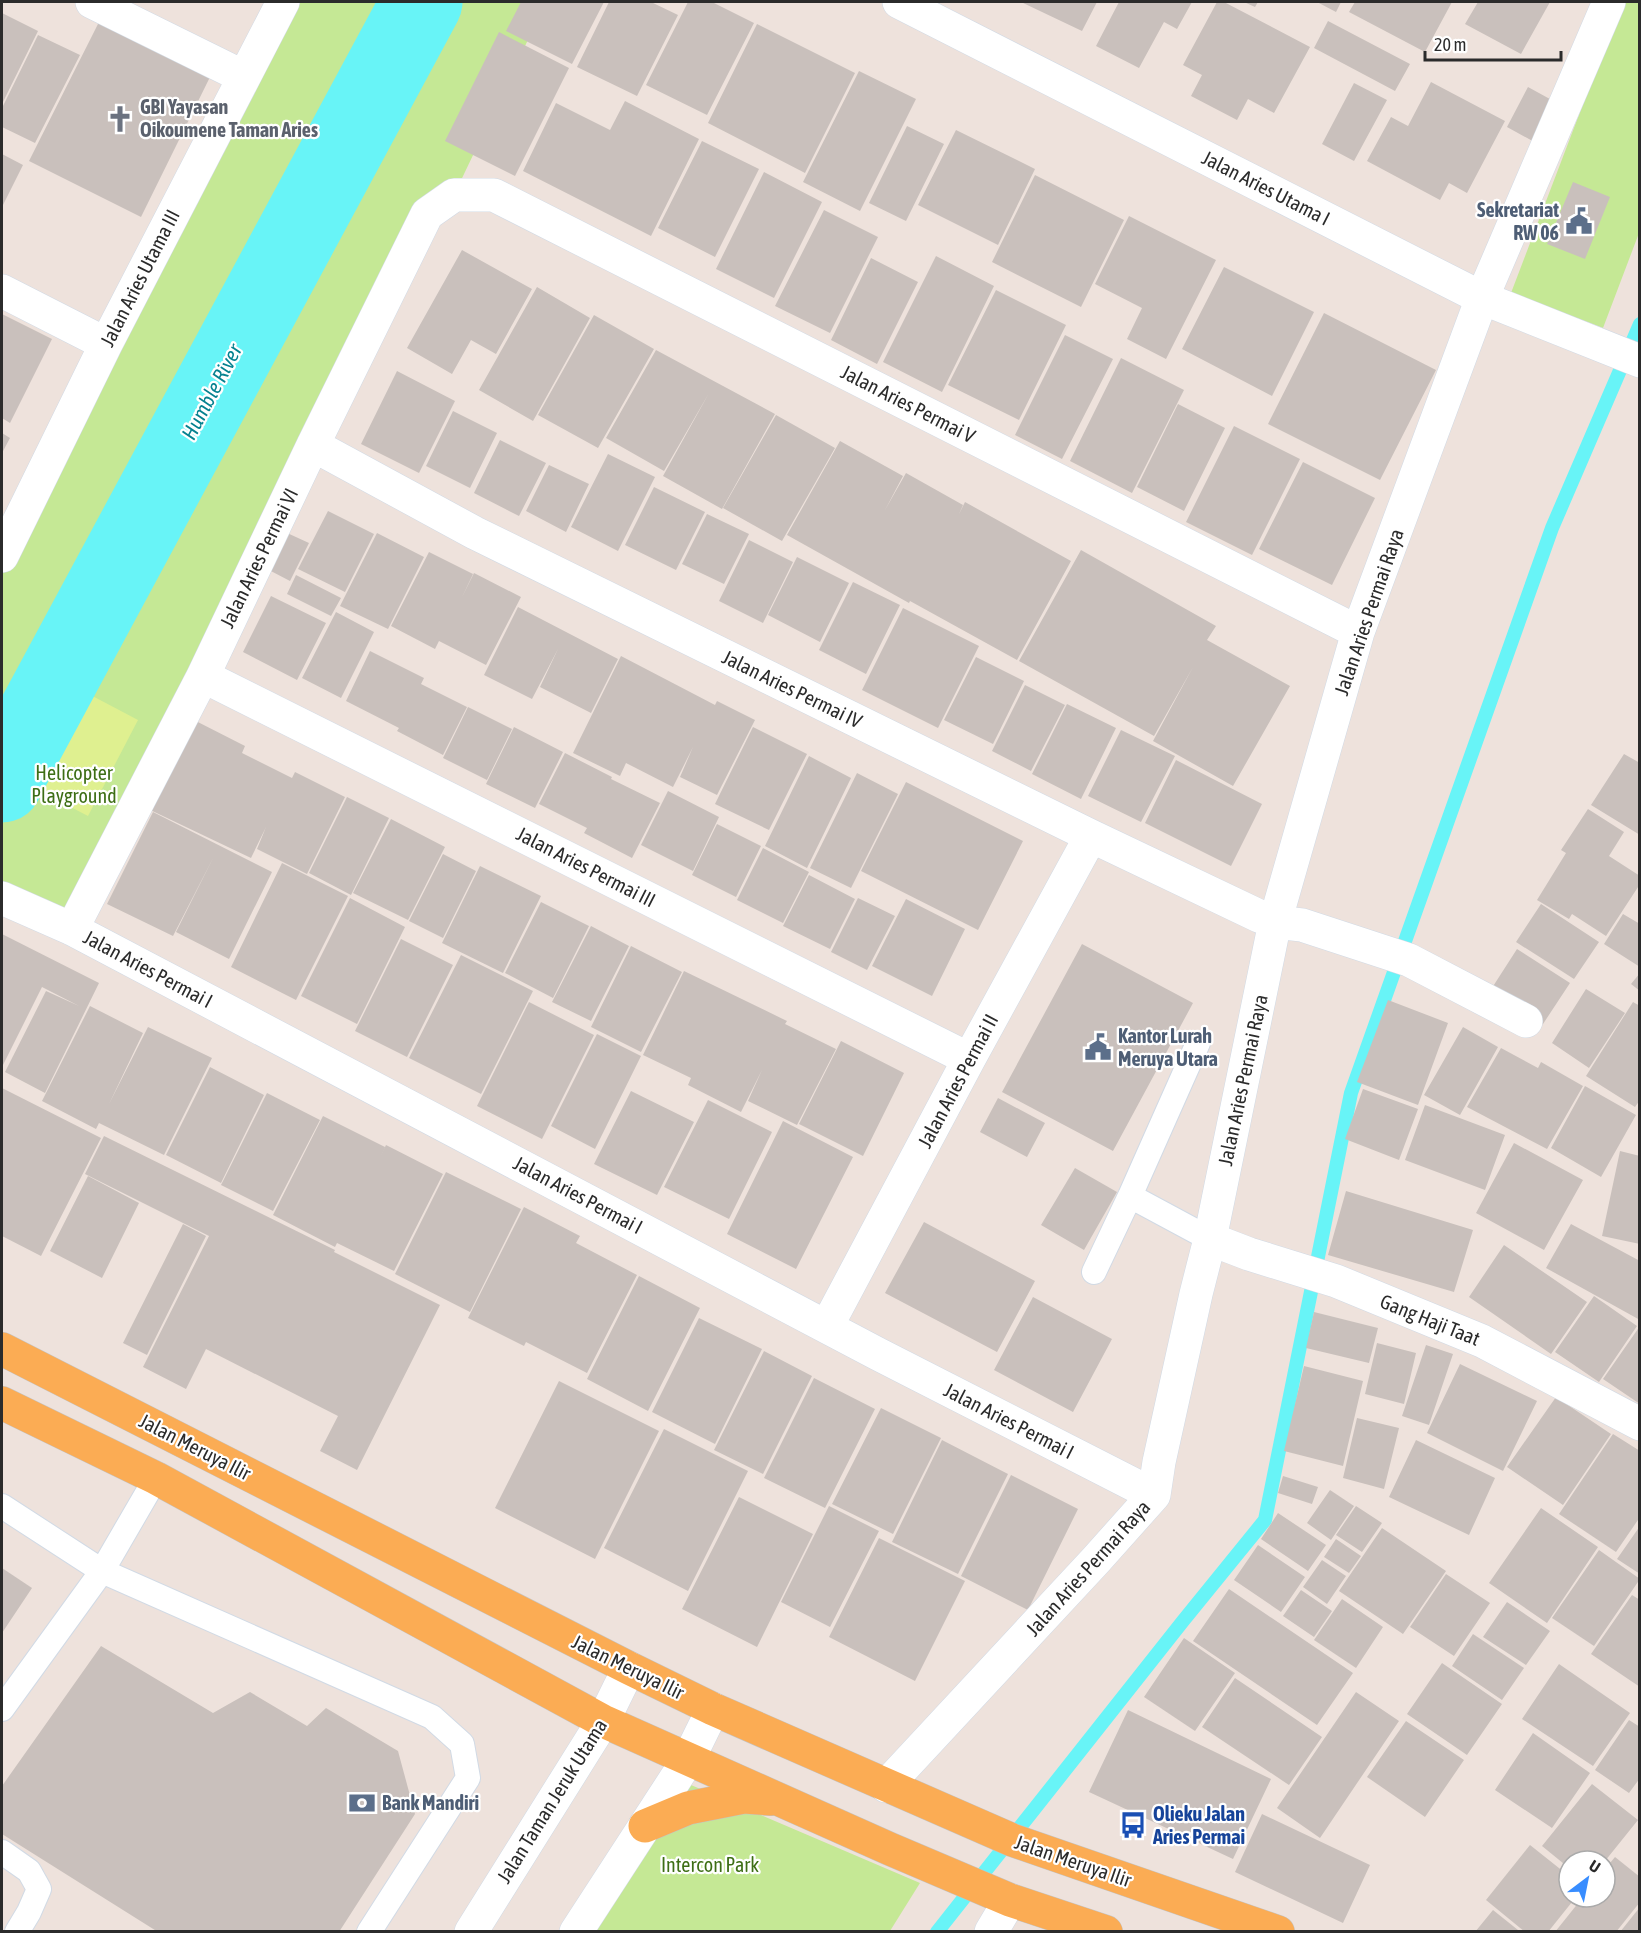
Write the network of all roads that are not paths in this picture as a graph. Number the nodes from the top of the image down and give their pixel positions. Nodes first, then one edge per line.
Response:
1 (92, 2) edge
2 (283, 2) edge
3 (899, 2) edge
4 (1609, 2) edge
5 (244, 77) junction
6 (454, 195) joint
7 (2, 291) edge
8 (1482, 298) junction
9 (106, 344) junction
10 (1640, 360) edge
11 (313, 445) junction
12 (2, 556) edge
13 (1358, 632) junction
14 (202, 676) junction
15 (1091, 836) junction
16 (2, 898) edge
17 (1288, 923) junction
18 (72, 928) junction
19 (1526, 1021) dead end
20 (1198, 1043) dead end
21 (969, 1059) junction
22 (1130, 1196) junction
23 (1210, 1239) junction
24 (1094, 1272) dead end
25 (826, 1326) junction
26 (2, 1349) edge
27 (2, 1404) edge
28 (1640, 1424) edge
29 (156, 1478) junction
30 (1154, 1495) junction
31 (2, 1506) edge
32 (102, 1571) junction
33 (629, 1668) junction
34 (2, 1709) edge
35 (712, 1709) junction
36 (603, 1721) junction
37 (689, 1758) junction
38 (886, 1786) junction
39 (782, 1800) junction
40 (645, 1826) junction
41 (2, 1852) edge
42 (1010, 1900) junction
43 (17, 1932) edge
44 (369, 1932) edge
45 (471, 1932) edge
46 (576, 1932) edge
47 (991, 1932) edge
48 (1106, 1932) edge
49 (1278, 1932) edge

1 - 5 street
2 - 5 street, Jalan Aries Utama III
3 - 8 street, Jalan Aries Utama I
4 - 8 street, Jalan Aries Permai Raya
5 - 9 street, Jalan Aries Utama III
6 - 11 street, Jalan Aries Permai VI
6 - 13 street, Jalan Aries Permai V
7 - 9 street
8 - 10 street, Jalan Aries Utama I
8 - 13 street, Jalan Aries Permai Raya
9 - 12 street, Jalan Aries Utama III
11 - 14 street, Jalan Aries Permai VI
11 - 15 street, Jalan Aries Permai IV
13 - 17 street, Jalan Aries Permai Raya
14 - 18 street, Jalan Aries Permai VI
14 - 21 street, Jalan Aries Permai III
15 - 17 street, Jalan Aries Permai IV
15 - 21 street, Jalan Aries Permai II
16 - 18 street, Jalan Aries Permai I
17 - 19 street, Jalan Aries Permai IV
17 - 23 street, Jalan Aries Permai Raya
18 - 25 street, Jalan Aries Permai I
20 - 22 lane
21 - 25 street, Jalan Aries Permai II
22 - 23 lane
22 - 24 lane
23 - 28 street, Gang Haji Taat
23 - 30 street, Jalan Aries Permai Raya
25 - 30 street, Jalan Aries Permai I
26 - 33 main road, Jalan Meruya Ilir
27 - 29 main road
29 - 32 lane
29 - 36 main road
30 - 38 street, Jalan Aries Permai Raya
31 - 32 lane
32 - 34 lane
32 - 44 lane
33 - 35 main road, Jalan Meruya Ilir
33 - 36 street, Jalan Taman Jeruk Utama
35 - 37 street
35 - 38 main road, Jalan Meruya Ilir
36 - 37 main road
36 - 45 street, Jalan Taman Jeruk Utama
37 - 39 main road
37 - 40 street
38 - 49 main road, Jalan Meruya Ilir
39 - 40 main road
39 - 42 main road
40 - 46 street
41 - 43 lane
42 - 47 street
42 - 48 main road

